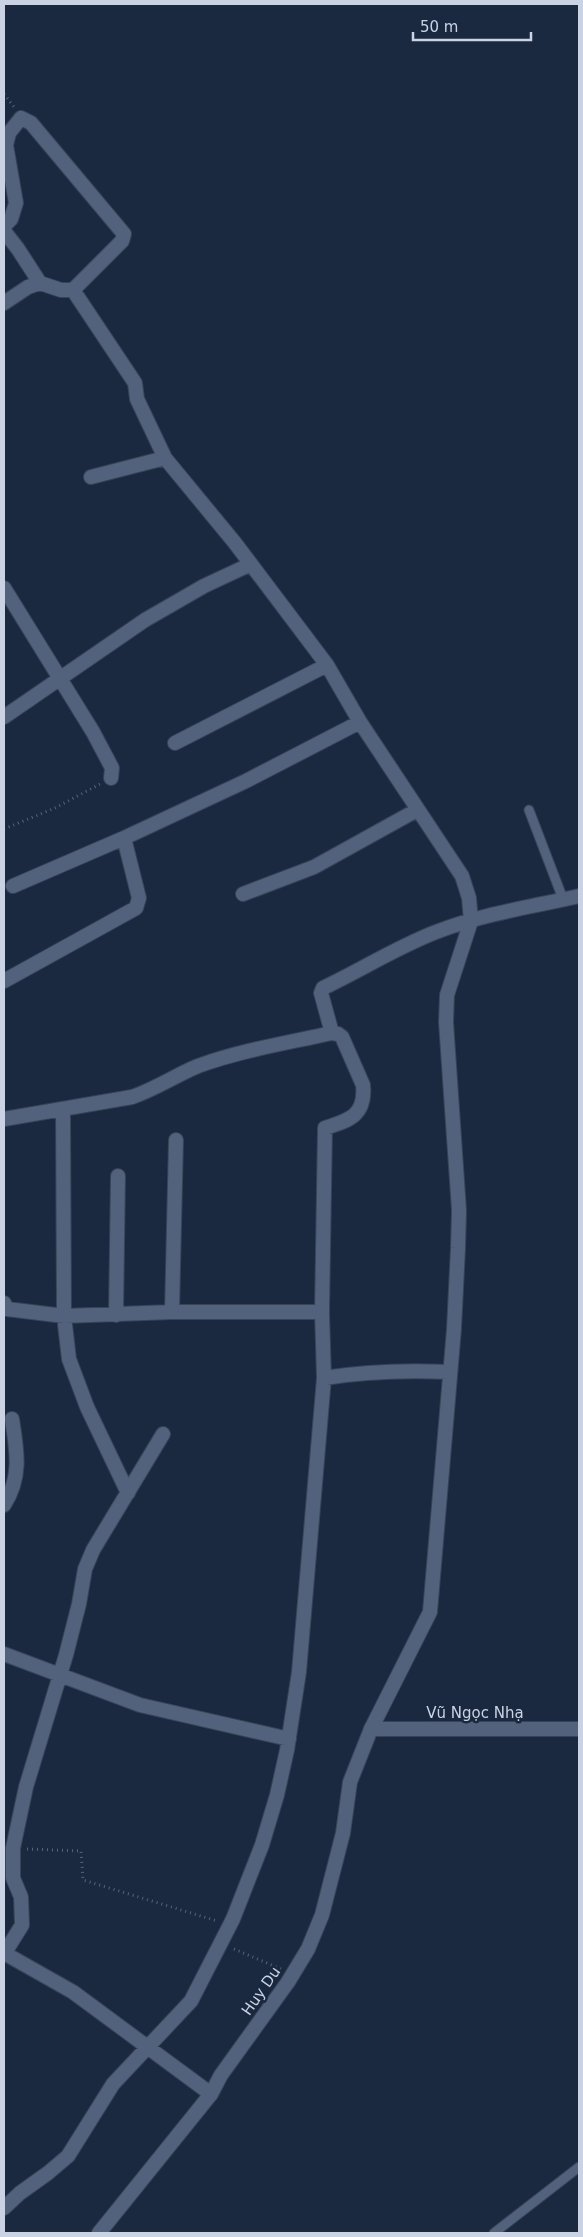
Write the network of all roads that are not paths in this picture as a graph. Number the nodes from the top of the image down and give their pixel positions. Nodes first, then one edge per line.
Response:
1 (4, 226) edge
2 (4, 231) edge
3 (40, 283) junction
4 (73, 290) junction
5 (4, 303) edge
6 (165, 458) junction
7 (91, 477) dead end
8 (251, 564) junction
9 (4, 588) edge
10 (327, 666) junction
11 (61, 677) junction
12 (4, 716) edge
13 (360, 722) junction
14 (175, 743) dead end
15 (111, 778) road end
16 (417, 810) junction
17 (529, 810) dead end
18 (124, 838) junction
19 (14, 886) dead end
20 (244, 894) dead end
21 (579, 896) edge
22 (563, 900) junction
23 (471, 920) junction
24 (4, 981) edge
25 (332, 1034) junction
26 (63, 1109) junction
27 (4, 1119) edge
28 (176, 1140) dead end
29 (118, 1176) dead end
30 (4, 1303) edge
31 (172, 1312) junction
32 (322, 1312) junction
33 (116, 1315) junction
34 (64, 1316) junction
35 (450, 1372) junction
36 (324, 1378) junction
37 (12, 1419) dead end
38 (163, 1434) dead end
39 (128, 1493) junction
40 (4, 1505) edge
41 (4, 1654) edge
42 (58, 1676) junction
43 (371, 1729) junction
44 (579, 1729) edge
45 (289, 1739) junction
46 (4, 1953) edge
47 (149, 2048) junction
48 (211, 2094) junction
49 (579, 2166) edge
50 (4, 2208) edge
51 (99, 2233) edge
52 (494, 2233) edge

1 - 4 street
2 - 3 street
3 - 4 street
3 - 5 street
4 - 6 street
6 - 7 street
6 - 8 street
8 - 10 street
8 - 11 street
9 - 11 street
10 - 13 street
10 - 14 street
11 - 12 street
11 - 15 street
13 - 16 street
13 - 18 street
16 - 20 street
16 - 23 street
17 - 22 lane
18 - 19 street
18 - 24 street
21 - 22 street
22 - 23 street
23 - 25 street
23 - 35 street, Huy Du
25 - 26 street
25 - 32 street
26 - 27 street
26 - 34 street
28 - 31 street
29 - 33 street
30 - 34 street
31 - 32 street
31 - 33 street
32 - 36 street
33 - 34 street
34 - 39 street
35 - 36 street
35 - 43 street, Huy Du
36 - 45 street
37 - 40 street
38 - 39 street
39 - 42 street
41 - 42 street
42 - 45 street
42 - 46 street
43 - 44 street, Vũ Ngọc Nhạ
43 - 48 street, Huy Du
45 - 47 street
46 - 47 street
47 - 48 street
47 - 50 street
48 - 51 street, Huy Du
49 - 52 lane

